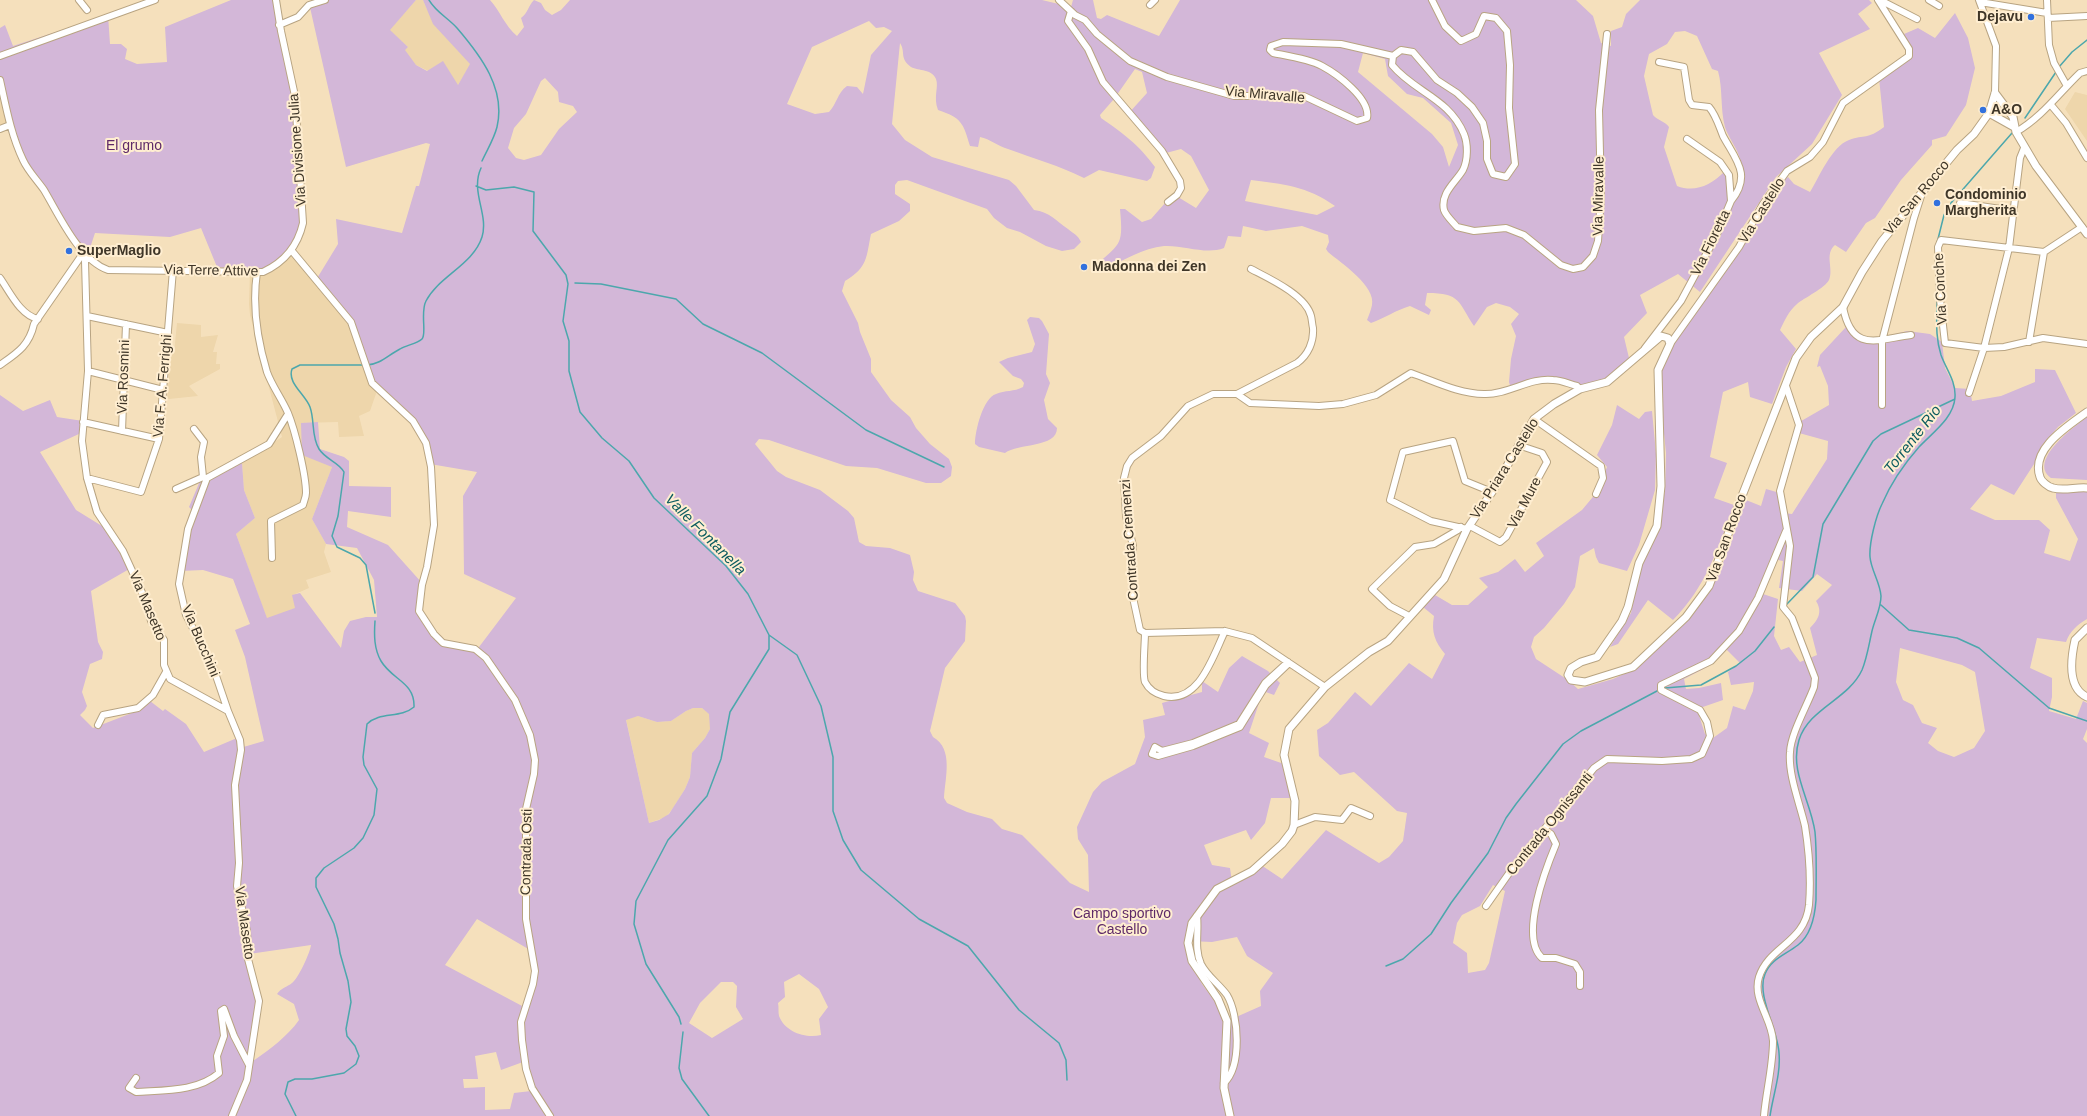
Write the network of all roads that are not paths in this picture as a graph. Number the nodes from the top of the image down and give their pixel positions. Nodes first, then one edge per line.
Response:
1 (79, 0) edge
2 (276, 0) edge
3 (325, 0) edge
4 (1059, 0) edge
5 (1432, 0) edge
6 (1929, 0) edge
7 (2047, 0) edge
8 (151, 1) edge
9 (1879, 1) edge
10 (1979, 1) edge
11 (1939, 6) dead end
12 (87, 10) dead end
13 (1071, 11) junction
14 (2048, 16) junction
15 (2087, 16) edge
16 (1917, 19) dead end
17 (279, 25) junction
18 (1607, 34) dead end
19 (0, 56) edge
20 (1393, 56) junction
21 (1659, 62) dead end
22 (2087, 71) edge
23 (0, 80) edge
24 (2066, 86) junction
25 (1995, 93) junction
26 (1992, 104) junction
27 (2004, 104) junction
28 (2051, 104) junction
29 (1989, 113) junction
30 (10, 125) junction
31 (0, 129) edge
32 (2015, 130) junction
33 (1688, 139) dead end
34 (2024, 148) junction
35 (2087, 158) edge
36 (1922, 193) junction
37 (1731, 201) junction
38 (1168, 202) dead end
39 (1960, 203) dead end
40 (2014, 211) junction
41 (2082, 227) junction
42 (2087, 234) edge
43 (2008, 248) junction
44 (292, 251) junction
45 (2044, 252) junction
46 (85, 254) junction
47 (1251, 269) dead end
48 (173, 270) junction
49 (257, 272) junction
50 (0, 278) edge
51 (1843, 307) junction
52 (86, 316) junction
53 (38, 319) junction
54 (126, 324) junction
55 (168, 333) junction
56 (1911, 335) dead end
57 (1882, 341) junction
58 (2029, 342) junction
59 (1670, 344) junction
60 (2087, 344) edge
61 (1984, 348) junction
62 (1644, 350) junction
63 (1, 362) edge
64 (88, 371) junction
65 (124, 381) junction
66 (1786, 386) junction
67 (1580, 389) junction
68 (162, 390) junction
69 (1969, 393) dead end
70 (1237, 394) junction
71 (1882, 405) dead end
72 (2087, 412) edge
73 (288, 414) junction
74 (1534, 419) junction
75 (83, 422) junction
76 (194, 429) dead end
77 (122, 431) junction
78 (159, 439) junction
79 (1518, 445) junction
80 (87, 478) junction
81 (205, 478) junction
82 (2087, 488) edge
83 (176, 489) dead end
84 (1492, 492) junction
85 (1596, 494) dead end
86 (1466, 527) junction
87 (1786, 531) junction
88 (272, 558) dead end
89 (1409, 616) junction
90 (2087, 628) edge
91 (1225, 631) junction
92 (1145, 632) junction
93 (1289, 662) junction
94 (166, 672) junction
95 (1325, 687) junction
96 (2087, 697) edge
97 (228, 711) junction
98 (98, 725) dead end
99 (1370, 816) dead end
100 (1294, 825) junction
101 (1545, 830) junction
102 (1486, 906) dead end
103 (1197, 916) junction
104 (1580, 986) dead end
105 (249, 1065) junction
106 (136, 1078) dead end
107 (1224, 1083) junction
108 (232, 1116) edge
109 (550, 1116) edge
110 (1230, 1116) edge
111 (1764, 1116) edge

1 - 12 street
2 - 17 street, Via Divisione Julia
3 - 17 street
4 - 13 street, Via Miravalle
5 - 20 street
6 - 11 street
7 - 14 street
8 - 19 street
9 - 16 street, Via Castello
9 - 59 street, Via Castello
10 - 14 street
10 - 25 street
13 - 20 street, Via Miravalle
13 - 38 street
14 - 15 street
14 - 24 street
17 - 44 street, Via Divisione Julia
18 - 20 street, Via Miravalle
21 - 37 street
22 - 24 street
23 - 30 street, Via Terre Attive
24 - 28 street
25 - 26 street, Via San Rocco
25 - 27 street
26 - 27 street
26 - 29 street, Via San Rocco
27 - 32 street
28 - 32 street
28 - 35 street
29 - 32 street
29 - 36 street, Via San Rocco
30 - 31 street
30 - 46 street, Via Terre Attive
32 - 34 street
33 - 37 street, Via Fioretta
34 - 40 street
34 - 41 street
36 - 51 street, Via San Rocco
36 - 57 street
37 - 62 street, Via Fioretta
39 - 40 street
40 - 43 street
41 - 42 street
41 - 45 street
43 - 45 street
43 - 61 street
43 - 61 street, Via Conche
44 - 49 street, Via Terre Attive
44 - 109 street, Contrada Osti
45 - 58 street
46 - 48 street, Via Terre Attive
46 - 52 street, Via Masetto
46 - 53 street
47 - 70 street
48 - 49 street, Via Terre Attive
48 - 55 street, Via F. A. Ferrighi
49 - 73 street
50 - 53 street
51 - 57 street
51 - 66 street, Via San Rocco
52 - 54 street
52 - 64 street, Via Masetto
53 - 63 street
54 - 55 street
54 - 65 street, Via Rosmini
55 - 68 street, Via F. A. Ferrighi
56 - 57 street
57 - 71 street
58 - 60 street
58 - 61 street
59 - 62 street, Via Priara Castello
59 - 66 street, Via San Rocco
61 - 69 street
62 - 67 street, Via Priara Castello
64 - 65 street
64 - 75 street, Via Masetto
65 - 68 street
65 - 77 street, Via Rosmini
66 - 87 street
67 - 70 street
67 - 74 street, Via Priara Castello
68 - 78 street, Via F. A. Ferrighi
70 - 92 street, Contrada Cremenzi
72 - 82 street
73 - 81 street
73 - 88 street
74 - 79 street, Via Priara Castello
74 - 85 street
75 - 77 street
75 - 80 street, Via Masetto
76 - 81 street, Via Bucchini
77 - 78 street
78 - 80 street, Via F. A. Ferrighi
79 - 84 street, Via Priara Castello
79 - 86 street, Via Mure
80 - 94 street, Via Masetto
81 - 83 street
81 - 97 street, Via Bucchini
84 - 86 street, Via Priara Castello
84 - 86 street
86 - 89 street, Via Priara Castello
86 - 89 street, Via Priara Castello
87 - 101 street, Contrada Ognissanti
87 - 111 street
89 - 95 street, Via Priara Castello
90 - 96 street
91 - 92 street
91 - 92 street, Contrada Cremenzi
91 - 93 street
93 - 93 street
93 - 95 street
94 - 97 street
94 - 98 street
95 - 100 street, Via Priara Castello
97 - 105 street, Via Masetto
99 - 100 street
100 - 103 street
101 - 102 street, Contrada Ognissanti
101 - 104 street
103 - 107 street
103 - 107 street
105 - 106 street
105 - 108 street, Via Masetto
107 - 110 street

